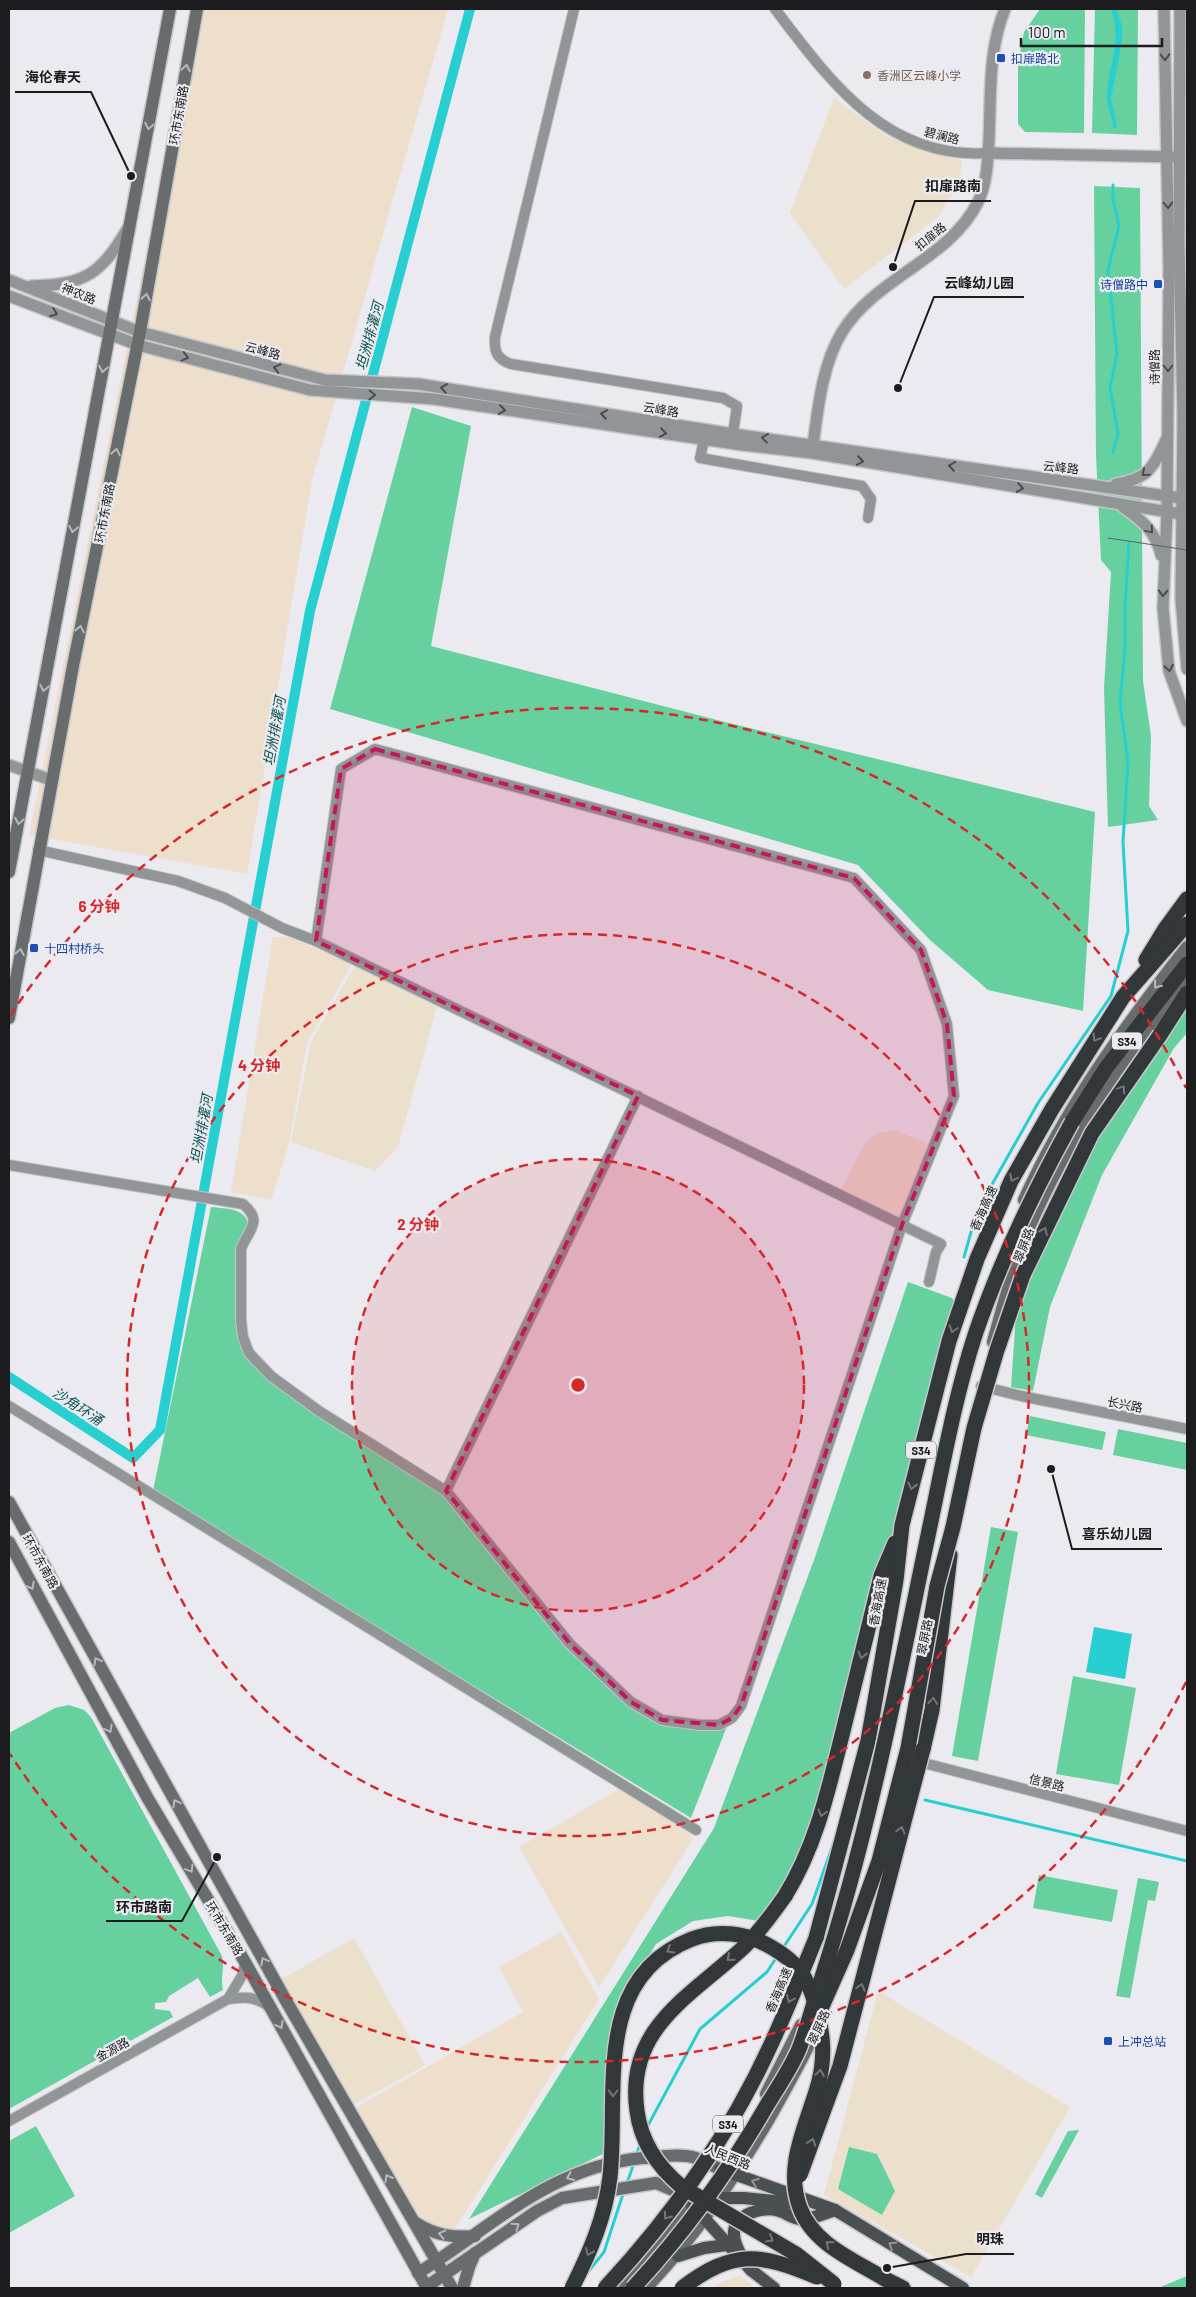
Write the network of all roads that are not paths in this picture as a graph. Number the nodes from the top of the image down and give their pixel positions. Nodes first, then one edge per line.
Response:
1 (170, 9) edge
2 (197, 9) edge
3 (574, 9) edge
4 (775, 9) edge
5 (1005, 9) edge
6 (1164, 9) edge
7 (1180, 9) edge
8 (988, 153) junction
9 (1167, 157) junction
10 (1184, 157) edge
11 (130, 224) junction
12 (9, 280) edge
13 (24, 286) junction
14 (9, 296) edge
15 (112, 321) junction
16 (140, 332) junction
17 (110, 334) junction
18 (138, 345) junction
19 (1183, 432) junction
20 (733, 434) junction
21 (1168, 436) junction
22 (704, 440) junction
23 (812, 449) junction
24 (1187, 449) edge
25 (1104, 486) junction
26 (1167, 496) junction
27 (1181, 498) junction
28 (1120, 505) junction
29 (1167, 512) junction
30 (869, 513) dead end
31 (1181, 514) junction
32 (1187, 562) edge
33 (1164, 566) junction
34 (1181, 574) junction
35 (1187, 669) edge
36 (1187, 721) edge
37 (9, 765) edge
38 (29, 773) junction
39 (51, 780) junction
40 (38, 850) junction
41 (9, 872) edge
42 (1187, 900) edge
43 (1187, 924) edge
44 (316, 941) junction
45 (1187, 947) edge
46 (1187, 964) edge
47 (1187, 980) edge
48 (1187, 993) edge
49 (1123, 997) junction
50 (1187, 1008) edge
51 (9, 1018) edge
52 (1160, 1035) junction
53 (638, 1096) junction
54 (9, 1165) edge
55 (902, 1224) junction
56 (929, 1282) dead end
57 (981, 1386) junction
58 (9, 1406) edge
59 (1187, 1429) edge
60 (446, 1491) junction
61 (9, 1502) edge
62 (902, 1526) junction
63 (953, 1527) junction
64 (9, 1542) edge
65 (900, 1757) junction
66 (696, 1830) dead end
67 (1187, 1831) edge
68 (245, 1962) junction
69 (228, 1999) junction
70 (268, 2006) junction
71 (798, 2052) junction
72 (9, 2121) edge
73 (720, 2169) junction
74 (736, 2175) junction
75 (796, 2188) junction
76 (720, 2198) junction
77 (812, 2203) junction
78 (692, 2205) junction
79 (835, 2210) junction
80 (705, 2219) junction
81 (412, 2220) junction
82 (475, 2236) junction
83 (727, 2245) junction
84 (476, 2253) junction
85 (678, 2256) junction
86 (436, 2262) junction
87 (750, 2270) junction
88 (418, 2273) junction
89 (444, 2274) junction
90 (838, 2286) edge
91 (426, 2287) edge
92 (452, 2288) edge
93 (463, 2288) edge
94 (572, 2288) edge
95 (605, 2288) edge
96 (620, 2288) edge
97 (633, 2288) edge
98 (646, 2288) edge
99 (682, 2288) edge
100 (774, 2288) edge
101 (902, 2288) edge
102 (964, 2288) edge

1 -> 11 main road
16 -> 2 main road, 环市东南路
3 - 20 street
4 - 8 street, 碧澜路
5 - 8 street, 扣扉路
6 -> 9 street, 诗僧路
7 - 10 street
8 - 9 street, 碧澜路
8 - 23 street, 扣扉路
9 - 10 street, 碧澜路
9 -> 21 street, 诗僧路
10 - 19 street
11 - 13 street
11 - 15 main road
12 - 13 street, 神农路
13 - 15 street, 神农路
14 -> 17 street
15 - 16 street, 神农路
15 - 17 main road
16 - 18 main road, 环市东南路
20 -> 16 street, 云峰路
17 - 18 street
17 -> 38 main road
18 -> 22 street, 云峰路
39 -> 18 main road, 环市东南路
19 - 24 street
19 - 27 street
23 -> 20 street, 云峰路
21 -> 25 street
21 - 26 street, 诗僧路
22 - 23 street, 云峰路
22 - 30 street
25 -> 23 street, 云峰路
23 -> 28 street, 云峰路
25 - 26 street, 云峰路
26 - 27 street, 云峰路
26 - 29 street, 诗僧路
27 - 31 street
28 - 29 street, 云峰路
28 -> 33 street
29 - 31 street, 云峰路
29 - 33 street, 诗僧路
31 - 34 street
32 - 34 street
33 -> 36 street, 诗僧路
34 - 35 street
37 - 38 street
38 - 39 street
38 -> 41 main road
39 - 40 main road, 环市东南路
40 - 44 street
51 -> 40 main road, 环市东南路
42 - 49 highway
43 - 49 highway, 香海高速 / S34
44 - 53 street
44 - 55 street
45 -> 73 main road, 翠屏路
46 - 71 highway, S34, bridge
47 - 57 main road, 翠屏路
48 - 52 highway
49 -> 62 highway, 香海高速 / S34
50 - 52 highway
63 -> 52 highway, bridge
53 - 55 street
53 - 60 street
54 - 60 street
55 - 56 street
55 - 60 street
57 - 59 street, 长兴路
57 - 65 main road, 翠屏路
58 - 66 street
81 -> 61 main road, 环市东南路
62 -> 90 highway, bridge
62 -> 95 highway, 香海高速 / S34, bridge
63 - 71 highway, bridge
75 -> 63 highway, bridge
64 -> 68 main road, 环市东南路
65 - 67 street, 信景路
65 - 74 main road, 翠屏路
68 - 69 street
68 - 70 main road, 环市东南路
69 - 70 street
69 - 72 street, 金源路
70 -> 88 main road, 环市东南路
71 - 97 highway, S34, bridge
73 - 74 main road, 人民西路
73 - 78 main road, 翠屏路
73 -> 82 main road, 人民西路
74 - 76 main road, 翠屏路
77 -> 74 main road, 人民西路
75 -> 94 highway, bridge
101 -> 75 highway, bridge
76 - 77 main road
76 - 78 main road
76 - 80 main road, 翠屏路
77 - 79 main road, 人民西路
78 - 80 main road
84 -> 78 main road
78 - 96 main road
79 - 87 main road
102 -> 79 main road, 人民西路
80 - 83 main road
80 - 85 main road, 翠屏路
82 -> 81 main road
81 - 86 main road, 环市东南路
82 - 86 main road, 人民西路
83 - 85 main road
83 - 87 main road
84 - 89 main road
84 - 93 main road
85 - 98 main road, 翠屏路
86 - 88 main road, 人民西路
86 - 89 main road, 环市东南路
87 - 100 main road
88 - 91 main road, 环市东南路
89 - 91 main road
89 - 92 main road, 环市东南路
90 - 99 highway, bridge

